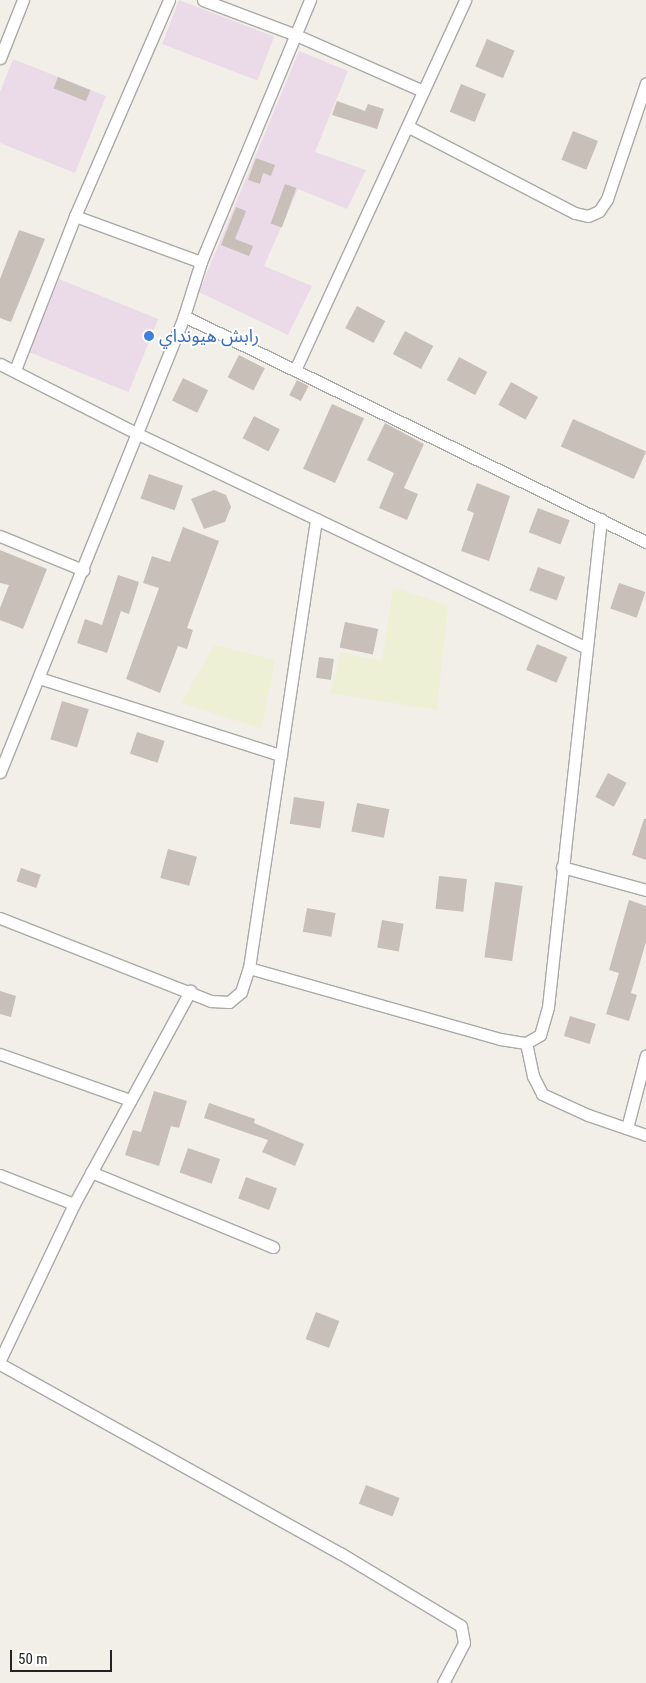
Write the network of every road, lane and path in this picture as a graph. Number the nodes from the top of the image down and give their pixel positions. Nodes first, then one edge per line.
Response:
1 (23, 0) edge
2 (169, 0) edge
3 (203, 0) edge
4 (310, 0) edge
5 (465, 0) edge
6 (296, 35) junction
7 (0, 58) edge
8 (646, 83) edge
9 (423, 90) junction
10 (409, 127) junction
11 (75, 216) junction
12 (201, 262) junction
13 (184, 316) junction
14 (0, 364) edge
15 (15, 370) junction
16 (295, 370) junction
17 (138, 434) junction
18 (316, 519) junction
19 (601, 519) junction
20 (0, 536) edge
21 (646, 542) edge
22 (83, 570) junction
23 (584, 647) junction
24 (39, 678) junction
25 (280, 755) junction
26 (0, 772) edge
27 (562, 867) junction
28 (646, 890) edge
29 (0, 918) edge
30 (248, 968) junction
31 (190, 991) junction
32 (526, 1043) junction
33 (0, 1054) edge
34 (646, 1055) edge
35 (130, 1100) junction
36 (627, 1128) junction
37 (646, 1135) edge
38 (91, 1172) junction
39 (0, 1175) edge
40 (74, 1204) junction
41 (273, 1247) dead end
42 (0, 1360) edge
43 (0, 1364) edge
44 (443, 1683) edge

1 - 7 street
2 - 11 street
3 - 6 street
4 - 6 street
5 - 9 street
6 - 9 street
6 - 12 street
8 - 10 street
9 - 10 street
10 - 16 street
11 - 12 street
11 - 15 street
12 - 13 street
13 - 16 street
13 - 17 street
14 - 15 street
15 - 17 street
16 - 19 street
17 - 18 street
17 - 22 street
18 - 23 street
18 - 25 street
19 - 21 street
19 - 23 street
20 - 22 street
22 - 24 street
23 - 27 street
24 - 25 street
24 - 26 street
25 - 30 street
27 - 28 street
27 - 32 street
29 - 31 street
30 - 31 street
30 - 32 street
31 - 35 street
32 - 36 street
33 - 35 street
34 - 36 street
35 - 38 street
36 - 37 street
38 - 40 street
38 - 41 street
39 - 40 street
40 - 42 street
43 - 44 street

